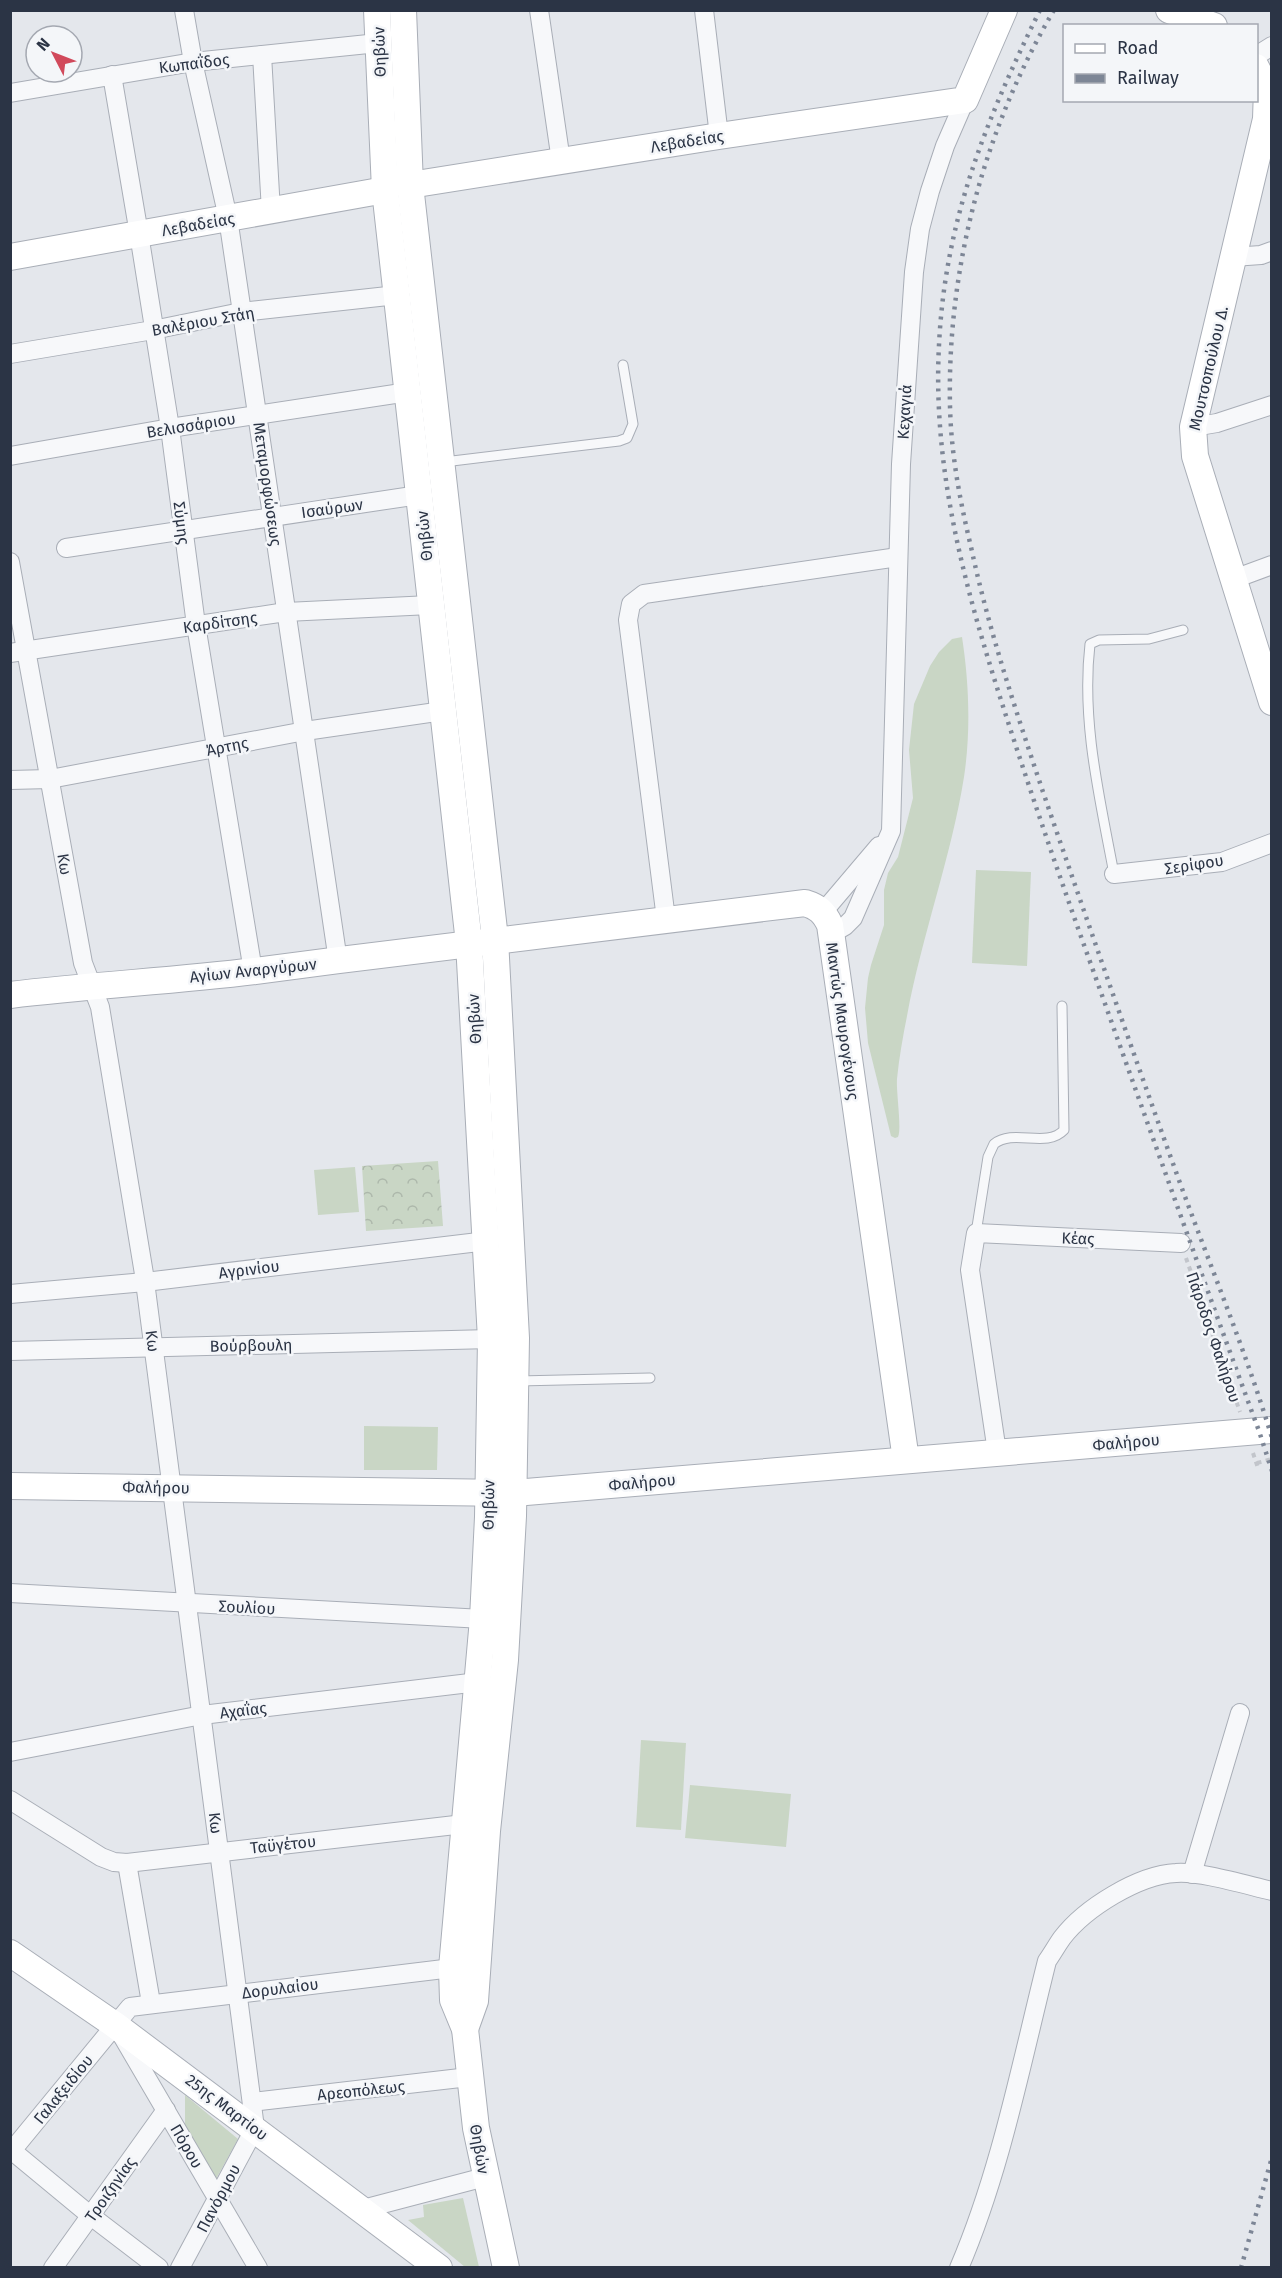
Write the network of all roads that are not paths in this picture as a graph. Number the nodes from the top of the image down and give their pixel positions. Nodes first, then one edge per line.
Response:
1 (184, 10) edge
2 (377, 10) edge
3 (403, 10) edge
4 (539, 10) edge
5 (704, 10) edge
6 (1004, 10) edge
7 (1169, 10) edge
8 (1208, 24) edge
9 (378, 43) junction
10 (1272, 46) edge
11 (262, 55) junction
12 (1258, 55) edge
13 (193, 62) junction
14 (1258, 69) edge
15 (112, 75) junction
16 (10, 93) edge
17 (965, 100) junction
18 (719, 136) junction
19 (561, 161) junction
20 (398, 188) junction
21 (271, 211) junction
22 (228, 218) junction
23 (140, 234) junction
24 (11, 251) edge
25 (1272, 251) edge
26 (1233, 257) junction
27 (397, 295) junction
28 (241, 312) junction
29 (153, 330) junction
30 (10, 354) edge
31 (623, 365) dead end
32 (408, 392) junction
33 (1272, 405) edge
34 (259, 414) junction
35 (1193, 427) junction
36 (170, 428) junction
37 (10, 456) edge
38 (441, 462) junction
39 (420, 495) junction
40 (272, 517) junction
41 (182, 531) junction
42 (66, 548) dead end
43 (897, 557) junction
44 (10, 562) edge
45 (1272, 565) edge
46 (1234, 579) junction
47 (430, 604) junction
48 (286, 612) junction
49 (196, 625) junction
50 (1183, 630) dead end
51 (19, 651) edge
52 (1272, 702) edge
53 (443, 711) junction
54 (305, 731) junction
55 (217, 748) junction
56 (50, 779) junction
57 (10, 780) edge
58 (891, 831) junction
59 (1272, 843) edge
60 (1114, 874) joint
61 (666, 919) junction
62 (827, 923) junction
63 (495, 939) junction
64 (469, 943) junction
65 (338, 961) junction
66 (253, 971) junction
67 (90, 986) junction
68 (10, 995) edge
69 (1062, 1006) dead end
70 (976, 1233) junction
71 (487, 1241) junction
72 (1181, 1243) road end
73 (145, 1282) junction
74 (10, 1294) edge
75 (491, 1339) junction
76 (154, 1348) junction
77 (10, 1351) edge
78 (650, 1378) dead end
79 (516, 1381) junction
80 (1259, 1431) edge
81 (997, 1452) junction
82 (906, 1460) junction
83 (10, 1486) edge
84 (172, 1487) junction
85 (488, 1493) junction
86 (514, 1493) junction
87 (10, 1593) edge
88 (187, 1604) junction
89 (483, 1619) junction
90 (478, 1682) junction
91 (1240, 1713) dead end
92 (202, 1715) junction
93 (10, 1752) edge
94 (10, 1800) edge
95 (464, 1824) junction
96 (219, 1851) junction
97 (127, 1863) junction
98 (1192, 1874) junction
99 (1272, 1891) edge
100 (10, 1953) edge
101 (452, 1968) junction
102 (238, 1993) junction
103 (151, 2003) junction
104 (116, 2025) junction
105 (465, 2029) junction
106 (469, 2077) junction
107 (252, 2102) junction
108 (166, 2110) junction
109 (255, 2128) junction
110 (11, 2151) edge
111 (485, 2177) junction
112 (217, 2198) junction
113 (363, 2209) junction
114 (91, 2216) junction
115 (53, 2268) edge
116 (159, 2268) edge
117 (180, 2268) edge
118 (258, 2268) edge
119 (439, 2268) edge
120 (506, 2268) edge
121 (959, 2268) edge

1 - 13 street, Μεταμορφώσεως
2 - 9 main road, Θηβών
3 - 20 main road, Θηβών
4 - 19 street
5 - 18 street
6 - 17 main road, Κεχαγιά
7 - 8 main road
9 - 11 street, Κωπαΐδος
9 - 20 main road, Θηβών
10 - 12 street
11 - 13 street, Κωπαΐδος
11 - 21 street
13 - 15 street, Κωπαΐδος
13 - 22 street, Μεταμορφώσεως
14 - 26 main road, Μουτσοπούλου Δ.
15 - 16 street, Κωπαΐδος
15 - 23 street, Σύμης
17 - 18 main road, Λεβαδείας
17 - 43 street, Κεχαγιά
18 - 19 main road, Λεβαδείας
19 - 20 main road, Λεβαδείας
20 - 21 main road, Λεβαδείας
20 - 27 main road, Θηβών
20 - 38 main road, Θηβών
21 - 22 main road, Λεβαδείας
22 - 23 main road, Λεβαδείας
22 - 28 street, Μεταμορφώσεως
23 - 24 main road, Λεβαδείας
23 - 29 street, Σύμης
25 - 26 street
26 - 35 main road, Μουτσοπούλου Δ.
27 - 28 street, Βαλέριου Στάη
27 - 32 main road, Θηβών
28 - 29 street, Βαλέριου Στάη
28 - 34 street, Μεταμορφώσεως
29 - 30 street, Βαλέριου Στάη
29 - 36 street, Σύμης
31 - 38 lane
32 - 34 street, Βελισσάριου
32 - 39 main road, Θηβών
33 - 35 street
34 - 36 street, Βελισσάριου
34 - 40 street, Μεταμορφώσεως
35 - 46 main road, Μουτσοπούλου Δ.
36 - 37 street, Βελισσάριου
36 - 41 street, Σύμης
38 - 63 main road, Θηβών
39 - 40 street, Ισαύρων
39 - 47 main road, Θηβών
40 - 41 street, Ισαύρων
40 - 48 street, Μεταμορφώσεως
41 - 42 street, Ισαύρων
41 - 49 street, Σύμης
43 - 58 street, Κεχαγιά
43 - 61 street
44 - 51 street, Κω
45 - 46 street
46 - 52 main road, Μουτσοπούλου Δ.
47 - 48 street, Καρδίτσης
47 - 53 main road, Θηβών
48 - 49 street, Καρδίτσης
48 - 54 street, Μεταμορφώσεως
49 - 51 street, Καρδίτσης
49 - 55 street, Σύμης
50 - 60 lane
51 - 56 street, Κω
53 - 54 street, Άρτης
53 - 64 main road, Θηβών
54 - 55 street, Άρτης
54 - 65 street, Μεταμορφώσεως
55 - 56 street, Άρτης
55 - 66 street, Σύμης
56 - 57 street, Άρτης
56 - 67 street, Κω
58 - 62 street
58 - 62 street, Κεχαγιά
59 - 60 street, Σερίφου
61 - 62 main road
61 - 63 main road
62 - 82 main road, Μαντώς Μαυρογένους
63 - 64 main road, Αγίων Αναργύρων
63 - 79 main road, Θηβών
64 - 65 main road, Αγίων Αναργύρων
64 - 71 main road, Θηβών
65 - 66 main road, Αγίων Αναργύρων
66 - 67 main road, Αγίων Αναργύρων
67 - 68 main road, Αγίων Αναργύρων
67 - 73 street, Κω
69 - 70 lane
70 - 72 street, Κέας
70 - 81 street
71 - 73 street, Αγρινίου
71 - 75 main road, Θηβών
73 - 74 street, Αγρινίου
73 - 76 street, Κω
75 - 76 street, Βούρβουλη
75 - 85 main road, Θηβών
76 - 77 street, Βούρβουλη
76 - 84 street, Κω
78 - 79 lane
79 - 86 main road, Θηβών
80 - 81 main road, Φαλήρου
81 - 82 main road, Φαλήρου
82 - 86 main road, Φαλήρου
83 - 84 main road, Φαλήρου
84 - 85 main road, Φαλήρου
84 - 88 street, Κω
85 - 86 main road, Φαλήρου
85 - 89 main road, Θηβών
86 - 105 main road, Θηβών
87 - 88 street, Σουλίου
88 - 89 street, Σουλίου
88 - 92 street, Κω
89 - 90 main road, Θηβών
90 - 92 street, Αχαΐας
90 - 95 main road, Θηβών
91 - 98 street
92 - 93 street, Αχαΐας
92 - 96 street, Κω
94 - 97 street, Ταϋγέτου
95 - 96 street, Ταϋγέτου
95 - 101 main road, Θηβών
96 - 97 street, Ταϋγέτου
96 - 102 street, Κω
97 - 103 street
98 - 99 street
98 - 121 street
100 - 104 main road, 25ης Μαρτίου
101 - 102 street, Δορυλαίου
101 - 105 main road, Θηβών
102 - 103 street, Δορυλαίου
102 - 107 street, Κω
103 - 104 street, Δορυλαίου
104 - 108 street, Πόρου
104 - 109 main road, 25ης Μαρτίου
104 - 110 street, Γαλαξειδίου
105 - 106 main road, Θηβών
106 - 107 street, Αρεοπόλεως
106 - 111 main road, Θηβών
107 - 109 street, Κω
108 - 112 street, Πόρου
108 - 114 street, Τροιζηνίας
109 - 112 street, Πανόρμου
109 - 113 main road, 25ης Μαρτίου
110 - 114 street
111 - 113 street
111 - 120 main road, Θηβών
112 - 117 street, Πανόρμου
112 - 118 street, Πόρου
113 - 119 main road, 25ης Μαρτίου
114 - 115 street, Τροιζηνίας
114 - 116 street

